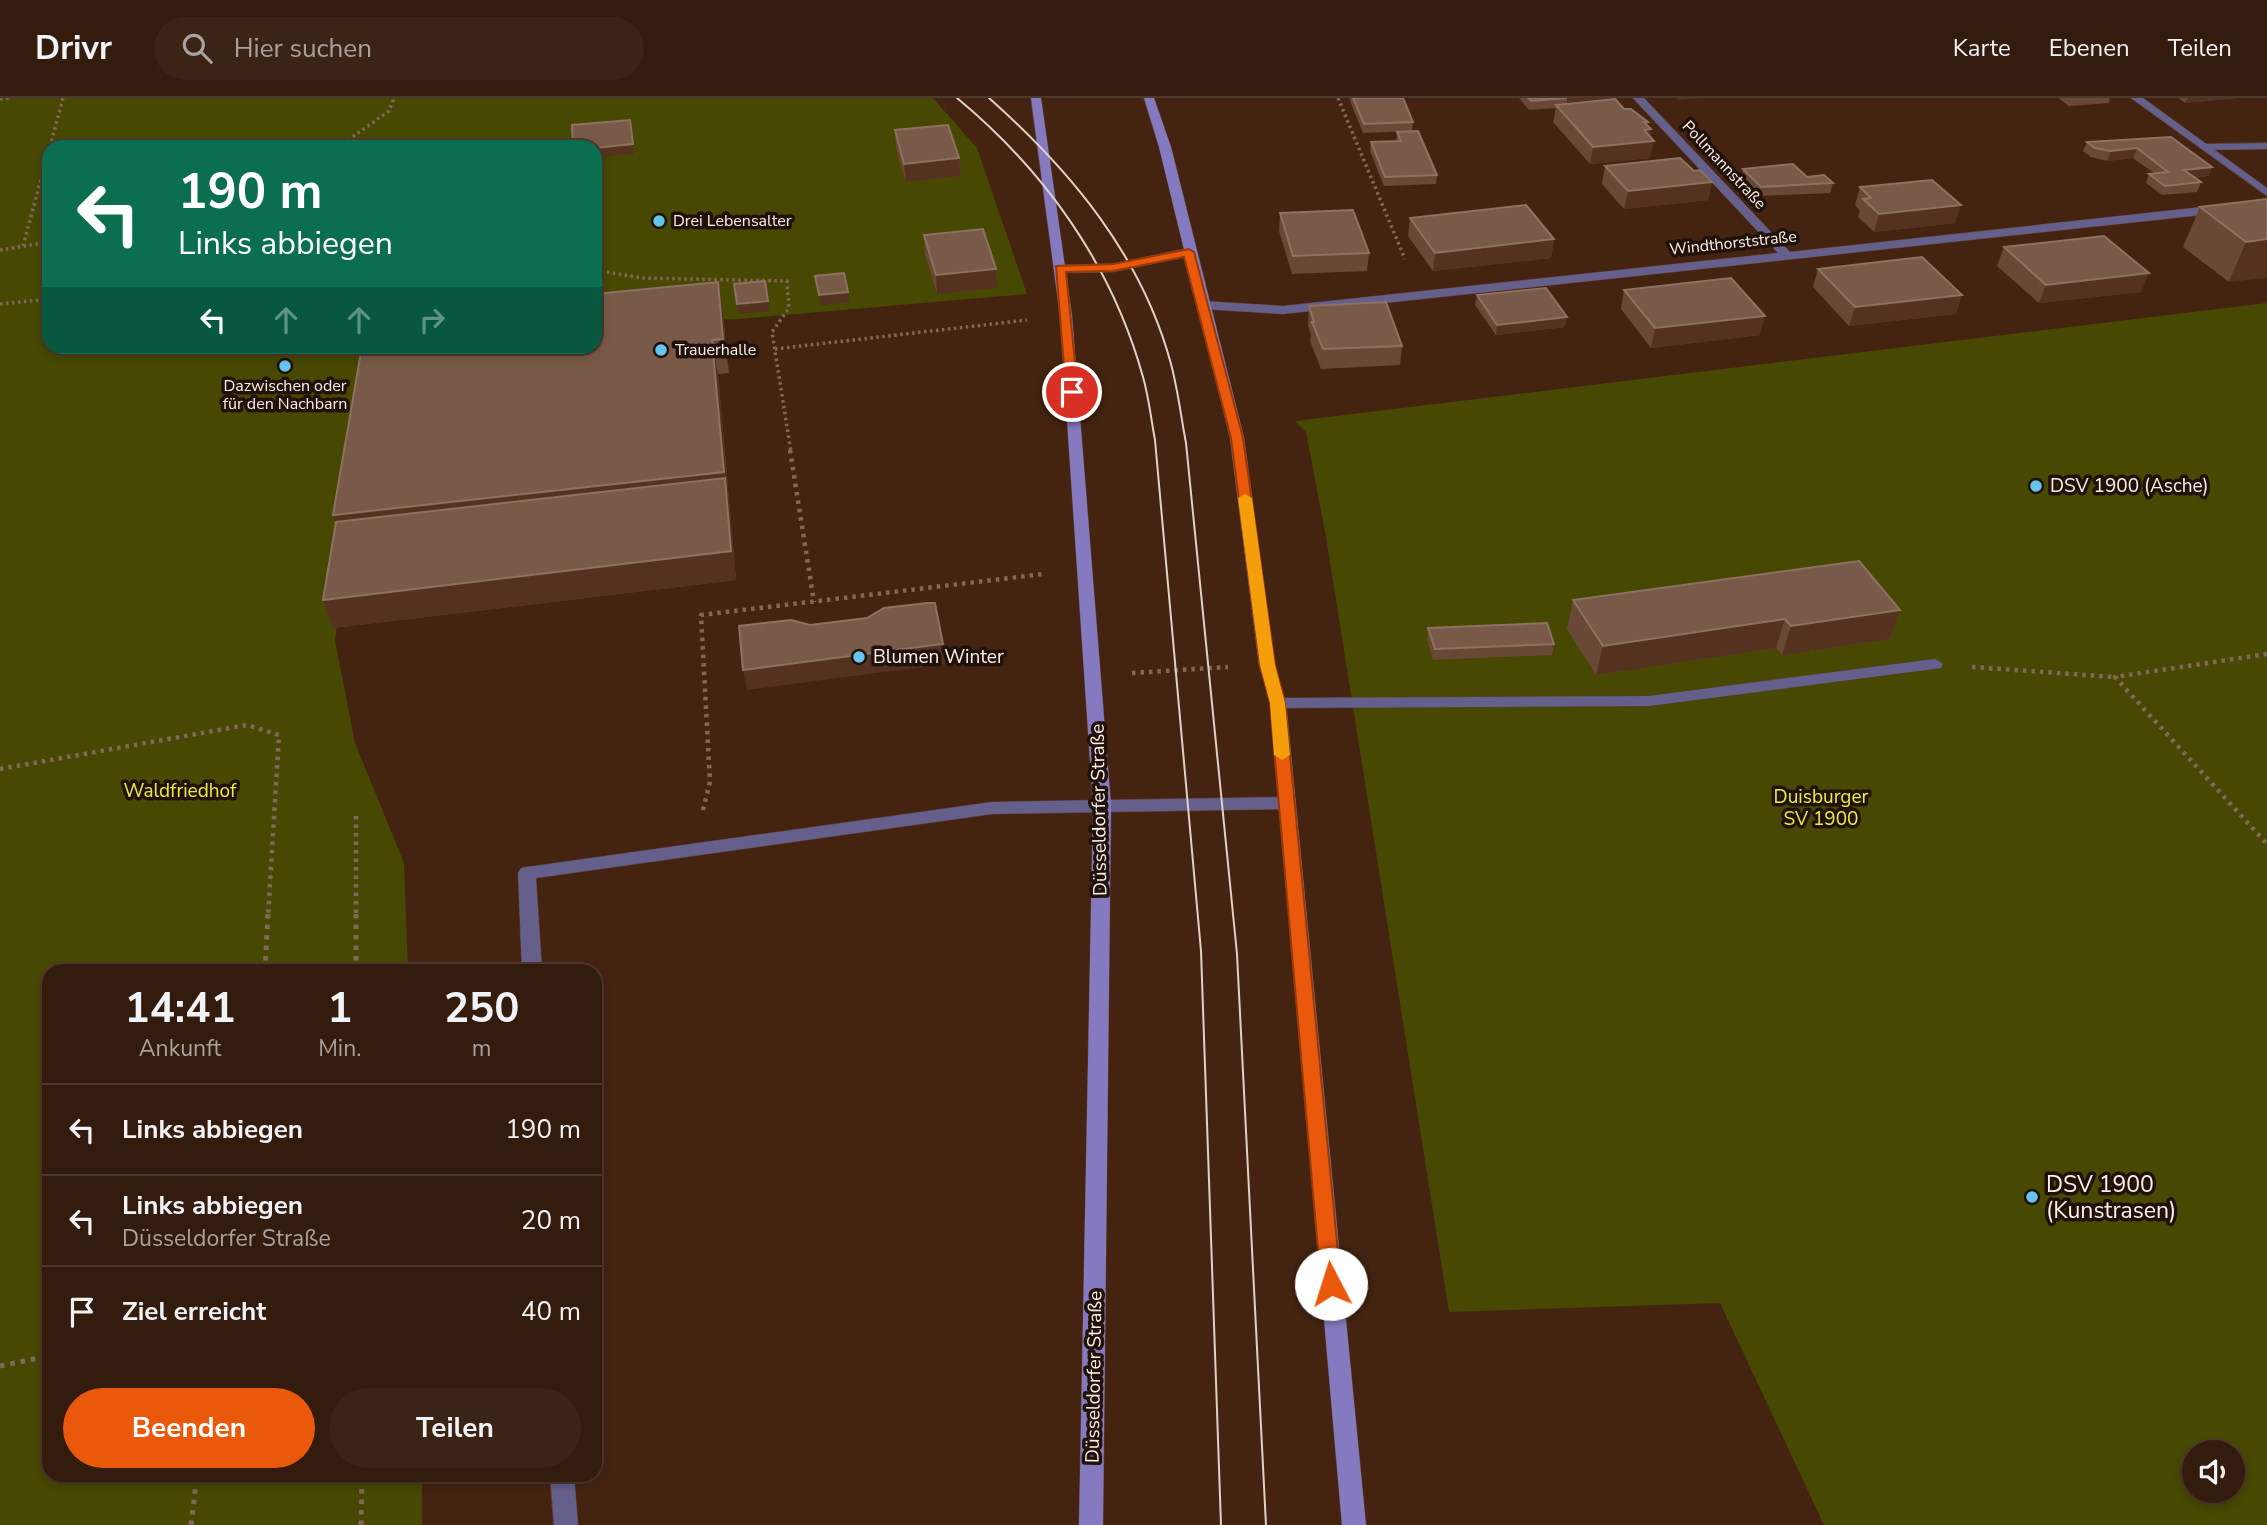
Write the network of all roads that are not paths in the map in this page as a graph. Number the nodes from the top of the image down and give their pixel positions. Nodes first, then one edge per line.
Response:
1 (1036, 98) edge
2 (1149, 98) edge
3 (1638, 98) edge
4 (2136, 98) edge
5 (2267, 146) edge
6 (2204, 147) junction
7 (2267, 193) edge
8 (2267, 204) edge
9 (1189, 252) junction
10 (1786, 254) junction
11 (1060, 269) junction
12 (1202, 305) junction
13 (1935, 664) road end
14 (1278, 703) junction
15 (1287, 803) junction
16 (1102, 806) junction
17 (532, 964) edge
18 (563, 1482) edge
19 (566, 1525) edge
20 (1091, 1525) edge
21 (1354, 1525) edge

1 - 11 main road, Düsseldorfer Straße
2 - 9 main road
3 - 10 street, Pollmannstraße
4 - 6 street
5 - 6 street
6 - 7 street
8 - 10 street, Windthorststraße
9 - 11 street
9 - 12 main road
10 - 12 street, Windthorststraße
11 - 16 main road, Düsseldorfer Straße
12 - 14 main road
13 - 14 street
14 - 15 main road
15 - 16 street
15 - 21 main road
16 - 17 street
16 - 20 main road, Düsseldorfer Straße
18 - 19 street

